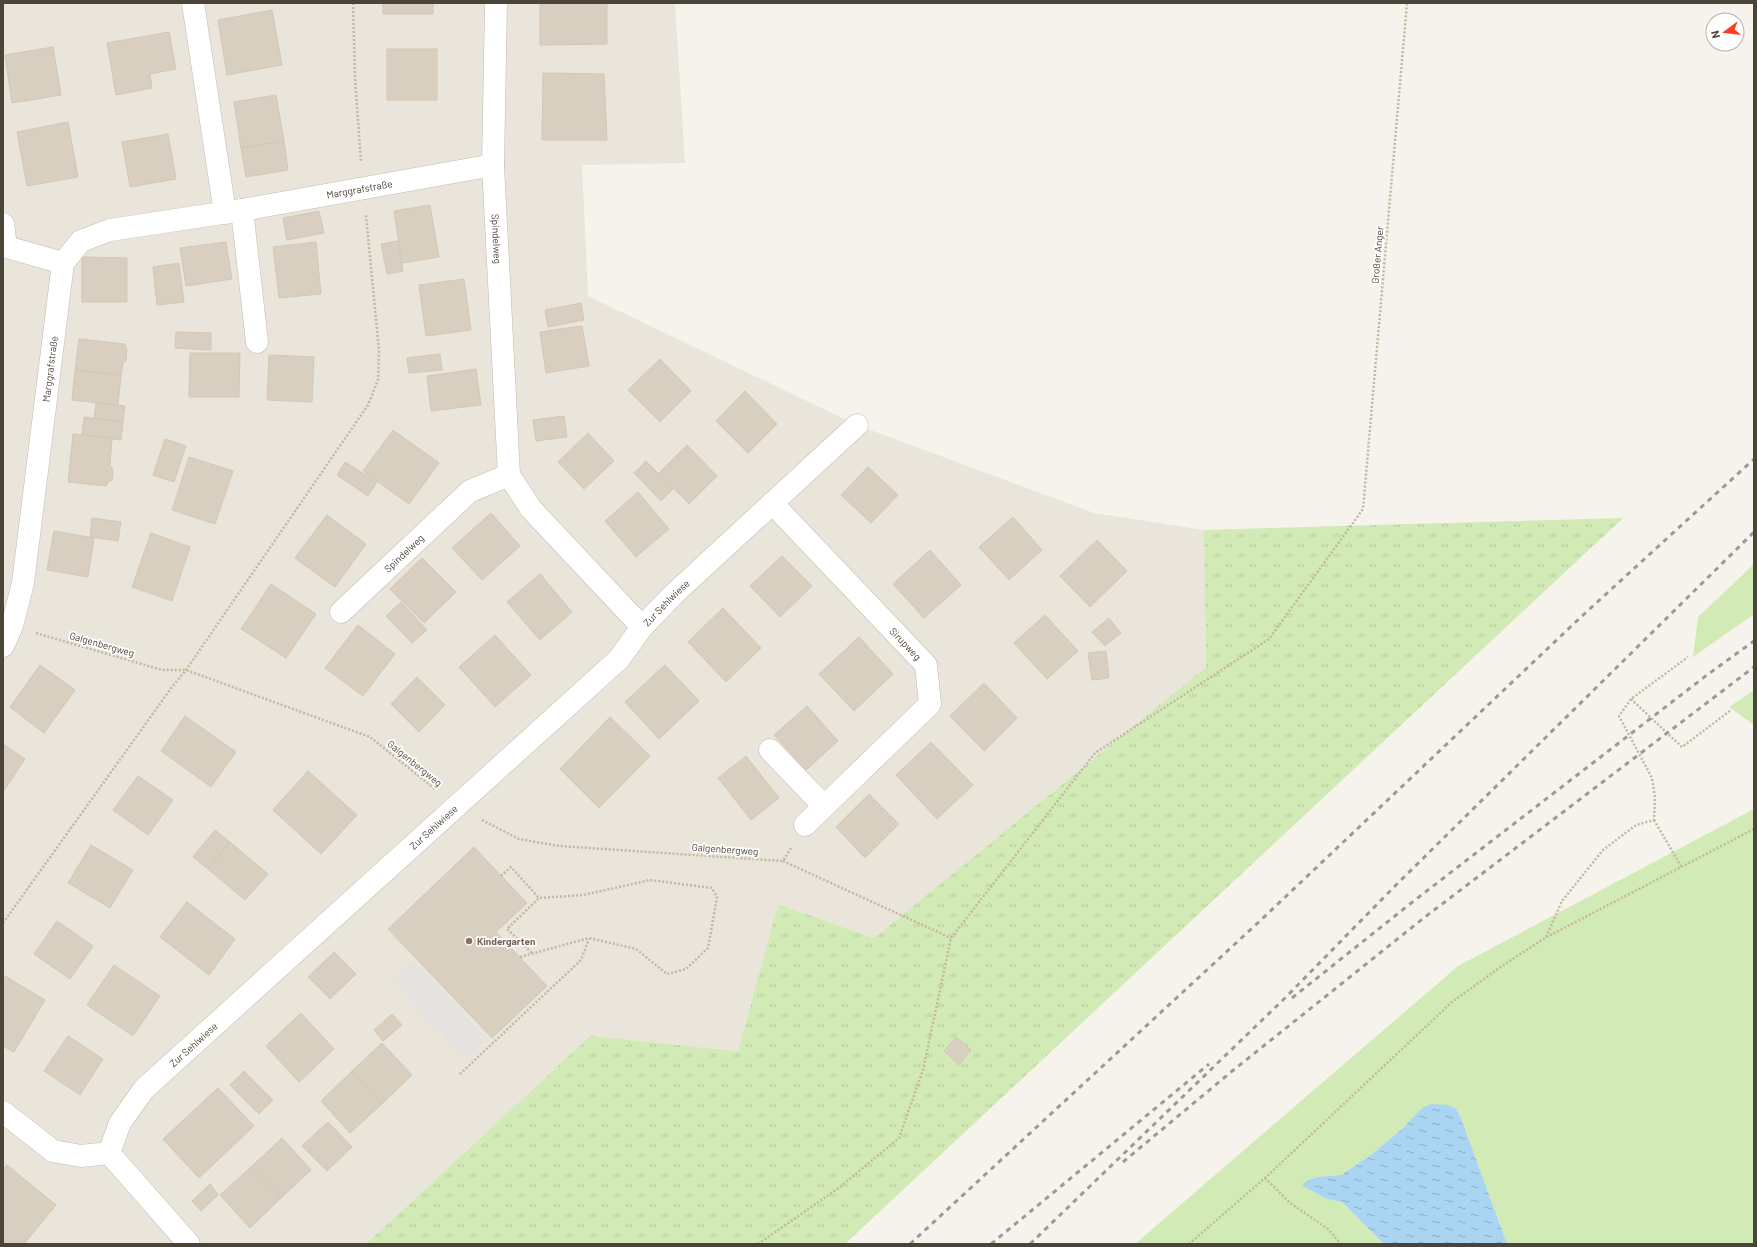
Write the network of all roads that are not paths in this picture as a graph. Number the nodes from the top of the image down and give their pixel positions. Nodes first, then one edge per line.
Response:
1 (193, 3) edge
2 (496, 3) edge
3 (493, 165) junction
4 (234, 212) junction
5 (3, 224) edge
6 (5, 246) edge
7 (63, 263) junction
8 (257, 342) dead end
9 (857, 425) dead end
10 (509, 475) junction
11 (772, 503) junction
12 (341, 612) dead end
13 (642, 627) junction
14 (3, 646) edge
15 (770, 750) dead end
16 (824, 806) junction
17 (805, 825) road end
18 (3, 1112) edge
19 (109, 1153) junction
20 (189, 1244) edge

1 - 4 street
2 - 3 street, Spindelweg
3 - 4 street, Marggrafstraße
3 - 10 street, Spindelweg
4 - 7 street, Marggrafstraße
4 - 8 street
5 - 6 street
6 - 7 street
7 - 14 street, Marggrafstraße
9 - 11 street, Zur Sehlwiese
10 - 12 street, Spindelweg
10 - 13 street, Spindelweg
11 - 13 street, Zur Sehlwiese
11 - 16 street, Sirupweg
13 - 19 street, Zur Sehlwiese
15 - 16 street
16 - 17 street, Sirupweg
18 - 19 street
19 - 20 street

